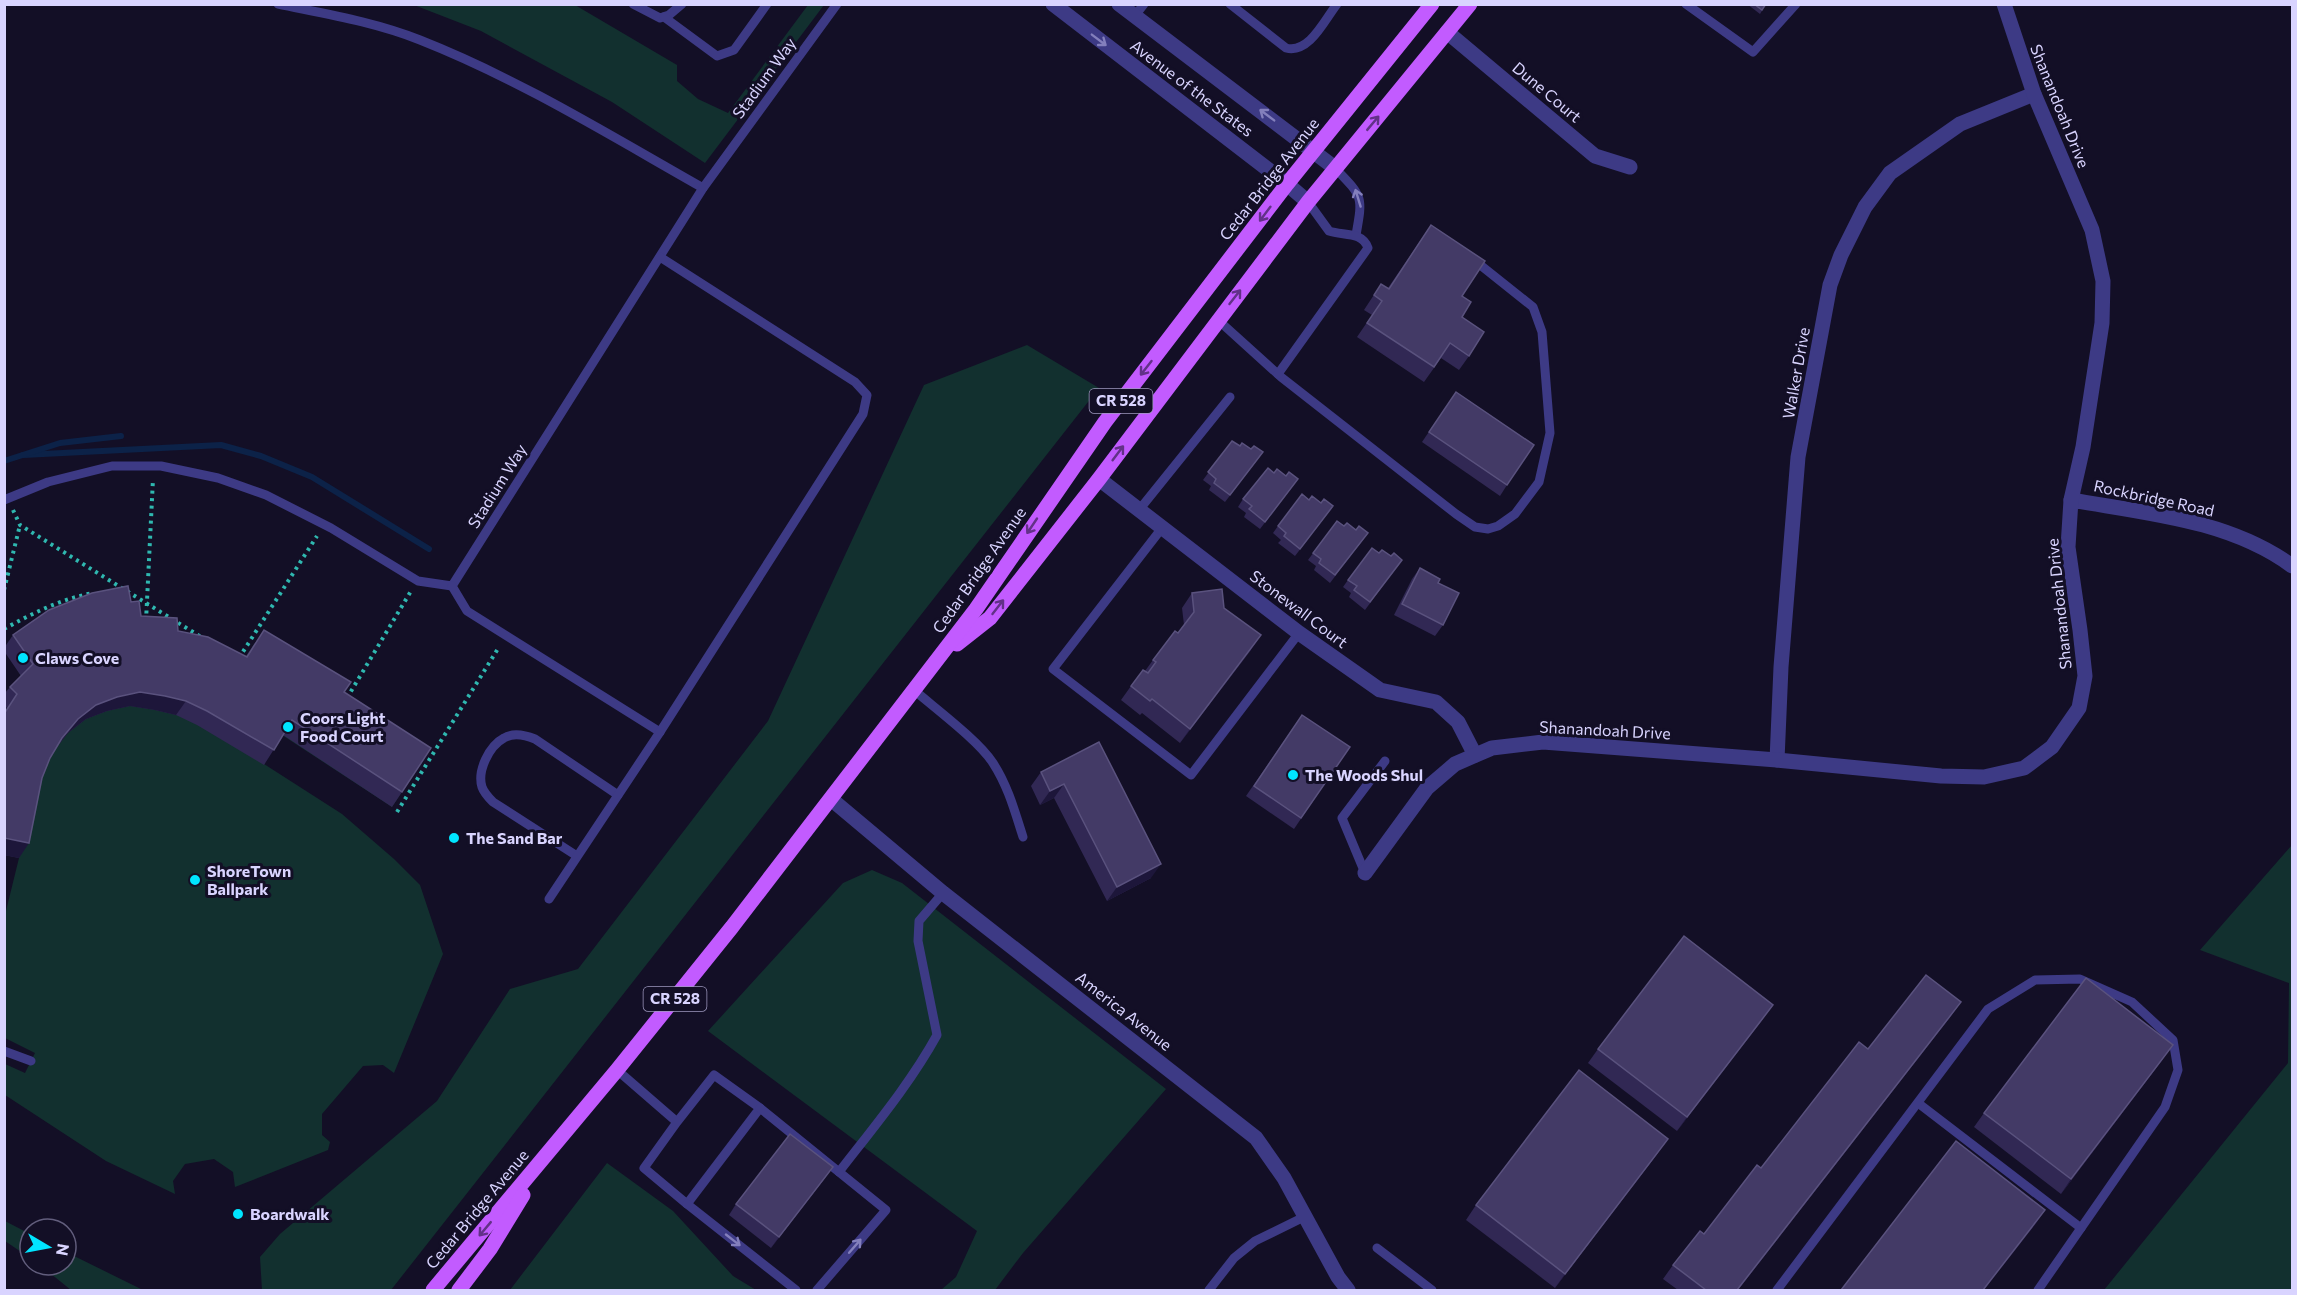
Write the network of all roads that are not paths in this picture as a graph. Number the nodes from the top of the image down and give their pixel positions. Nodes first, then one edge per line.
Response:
1 (278, 4) edge
2 (633, 4) edge
3 (681, 4) edge
4 (766, 4) edge
5 (837, 4) edge
6 (1053, 4) edge
7 (1119, 4) edge
8 (1230, 4) edge
9 (1337, 4) edge
10 (1432, 4) edge
11 (1470, 4) edge
12 (1686, 4) edge
13 (1796, 4) edge
14 (2004, 4) edge
15 (1139, 10) edge
16 (664, 17) junction
17 (1447, 32) junction
18 (2034, 94) junction
19 (1313, 151) junction
20 (1630, 167) dead end
21 (1335, 168) junction
22 (1287, 184) junction
23 (703, 188) junction
24 (1308, 202) junction
25 (1356, 235) junction
26 (1467, 255) edge
27 (660, 257) junction
28 (1218, 320) junction
29 (1278, 374) junction
30 (1230, 397) dead end
31 (1099, 479) junction
32 (4, 500) edge
33 (2071, 500) junction
34 (1139, 510) junction
35 (1162, 528) junction
36 (2292, 566) edge
37 (452, 586) junction
38 (1299, 633) junction
39 (938, 659) junction
40 (914, 690) junction
41 (660, 732) junction
42 (1475, 755) junction
43 (1777, 760) junction
44 (1385, 761) dead end
45 (618, 795) junction
46 (831, 799) junction
47 (1023, 837) dead end
48 (578, 856) junction
49 (1365, 873) joint
50 (943, 892) junction
51 (549, 898) dead end
52 (4, 1051) edge
53 (31, 1061) dead end
54 (617, 1070) junction
55 (1918, 1103) junction
56 (760, 1108) junction
57 (677, 1122) junction
58 (549, 1152) junction
59 (839, 1172) junction
60 (687, 1204) junction
61 (1304, 1217) junction
62 (2081, 1228) junction
63 (1377, 1248) dead end
64 (433, 1290) edge
65 (459, 1290) edge
66 (796, 1290) edge
67 (817, 1290) edge
68 (1209, 1290) edge
69 (1348, 1290) edge
70 (1432, 1290) edge
71 (1777, 1290) edge
72 (2038, 1290) edge

1 - 23 lane
2 - 16 lane
3 - 16 lane
4 - 16 lane
5 - 23 lane, Stadium Way
6 -> 22 street, Avenue of the States
7 - 15 street, Avenue of the States
8 - 9 lane
10 - 19 main road, Cedar Bridge Avenue / CR 528
11 - 17 main road
12 - 13 lane
14 - 18 street, Shanandoah Drive
19 -> 15 street, Avenue of the States
17 - 20 street, Dune Court
21 -> 17 main road
18 - 33 street, Shanandoah Drive
18 - 43 street, Walker Drive
19 - 21 street, Avenue of the States
19 - 22 main road, Cedar Bridge Avenue / CR 528
21 - 24 main road
25 -> 21 lane
22 - 24 street, Avenue of the States
22 -> 39 main road, Cedar Bridge Avenue / CR 528
23 - 27 lane, Stadium Way
24 - 25 lane
28 -> 24 main road
25 - 29 lane
26 - 29 lane
27 - 37 lane, Stadium Way
27 - 41 lane
28 - 29 lane
31 -> 28 main road
30 - 34 lane
31 - 34 street, Stonewall Court
39 -> 31 main road
32 - 37 lane
33 - 36 street, Rockbridge Road
33 - 43 street, Shanandoah Drive
34 - 35 street, Stonewall Court
35 - 38 street, Stonewall Court
35 - 38 lane
37 - 41 lane
38 - 42 street, Stonewall Court
39 - 40 main road, Cedar Bridge Avenue / CR 528
40 - 46 main road, Cedar Bridge Avenue / CR 528
40 - 47 lane
41 - 45 lane
42 - 43 street, Shanandoah Drive
42 - 49 street, Shanandoah Drive
44 - 49 lane
45 - 48 lane
45 - 48 lane
46 - 50 street, America Avenue
46 - 54 main road, Cedar Bridge Avenue / CR 528
48 - 51 lane
50 - 59 lane
50 - 61 street, America Avenue
52 - 53 lane
54 - 57 lane
54 - 58 main road, Cedar Bridge Avenue / CR 528
55 - 62 lane
55 - 62 lane
55 - 71 lane
56 - 57 lane
56 - 59 lane
56 - 60 lane
57 - 60 lane
58 -> 64 main road, Cedar Bridge Avenue / CR 528
58 - 65 main road, Cedar Bridge Avenue / CR 528
67 -> 59 lane
60 -> 66 lane
61 - 68 lane
61 - 69 street, America Avenue
62 - 72 lane
63 - 70 lane

